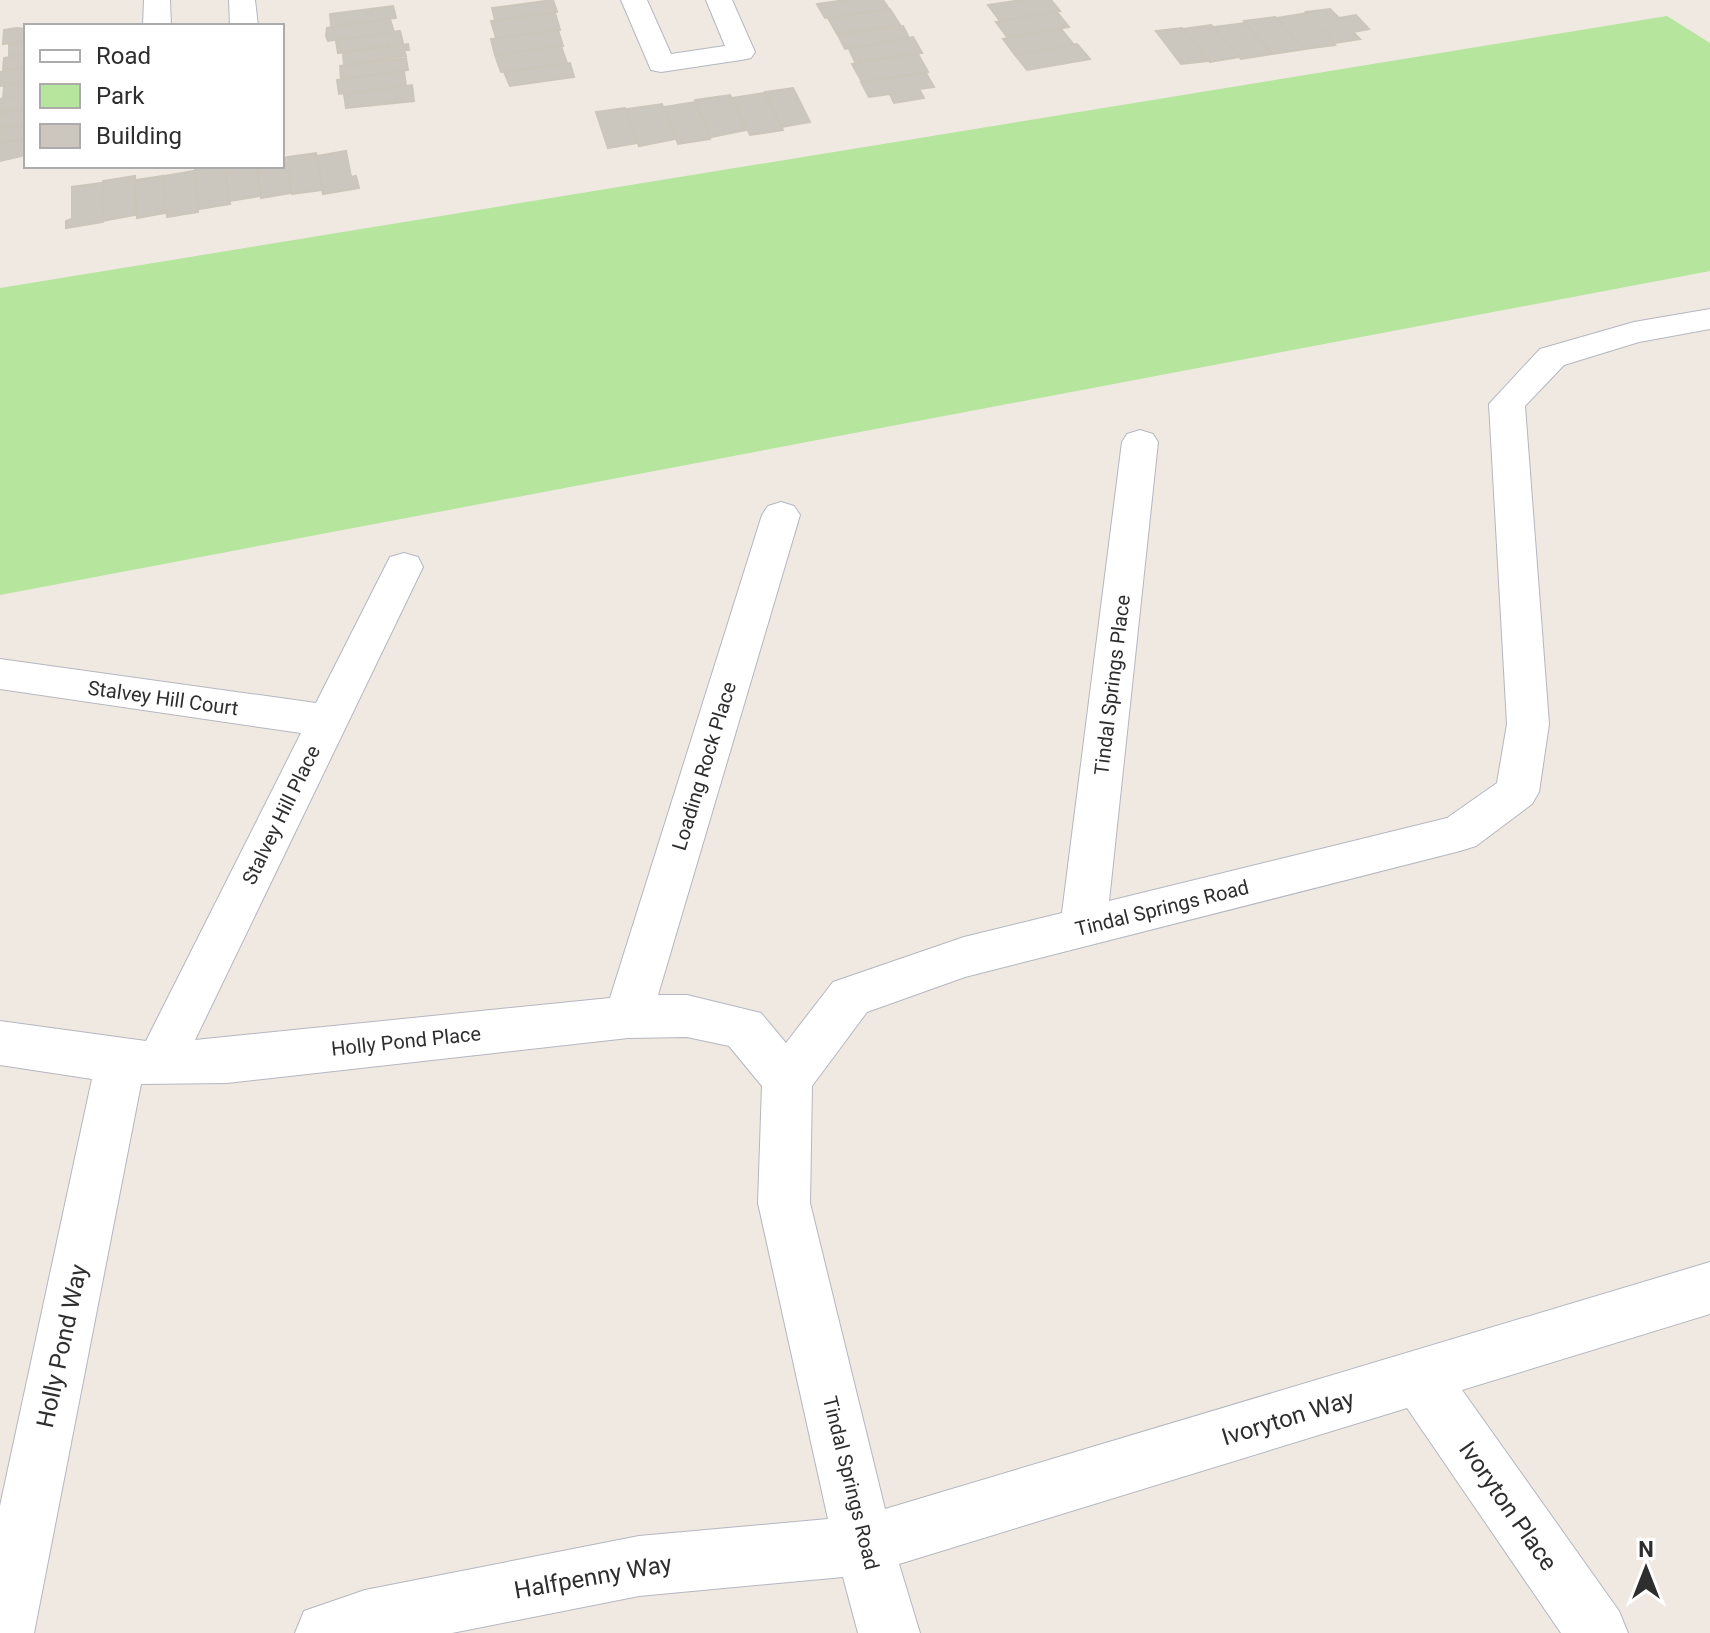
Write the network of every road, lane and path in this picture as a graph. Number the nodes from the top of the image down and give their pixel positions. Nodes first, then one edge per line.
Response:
1 (157, 0) edge
2 (242, 0) edge
3 (634, 0) edge
4 (719, 0) edge
5 (157, 24) edge
6 (244, 24) edge
7 (1710, 319) edge
8 (1140, 442) dead end
9 (781, 515) dead end
10 (404, 567) dead end
11 (0, 674) edge
12 (327, 721) junction
13 (1083, 928) junction
14 (628, 1017) junction
15 (0, 1043) edge
16 (140, 1062) junction
17 (787, 1080) junction
18 (1710, 1288) edge
19 (1420, 1378) junction
20 (864, 1545) junction
21 (3, 1633) edge
22 (326, 1633) edge
23 (889, 1633) edge
24 (1597, 1633) edge

1 - 5 street
2 - 6 street
3 - 4 street
7 - 13 street, Tindal Springs Road
8 - 13 street, Tindal Springs Place
9 - 14 street, Loading Rock Place
10 - 12 street, Stalvey Hill Place
11 - 12 street, Stalvey Hill Court
12 - 16 street, Stalvey Hill Place
13 - 17 street, Tindal Springs Road
14 - 16 street, Holly Pond Place
14 - 17 street, Holly Pond Place
15 - 16 street, Holly Pond Place
16 - 21 street, Holly Pond Way
17 - 20 street, Tindal Springs Road
18 - 19 street, Ivoryton Way
19 - 20 street, Ivoryton Way
19 - 24 street, Ivoryton Place
20 - 22 street, Halfpenny Way
20 - 23 street, Tindal Springs Road

